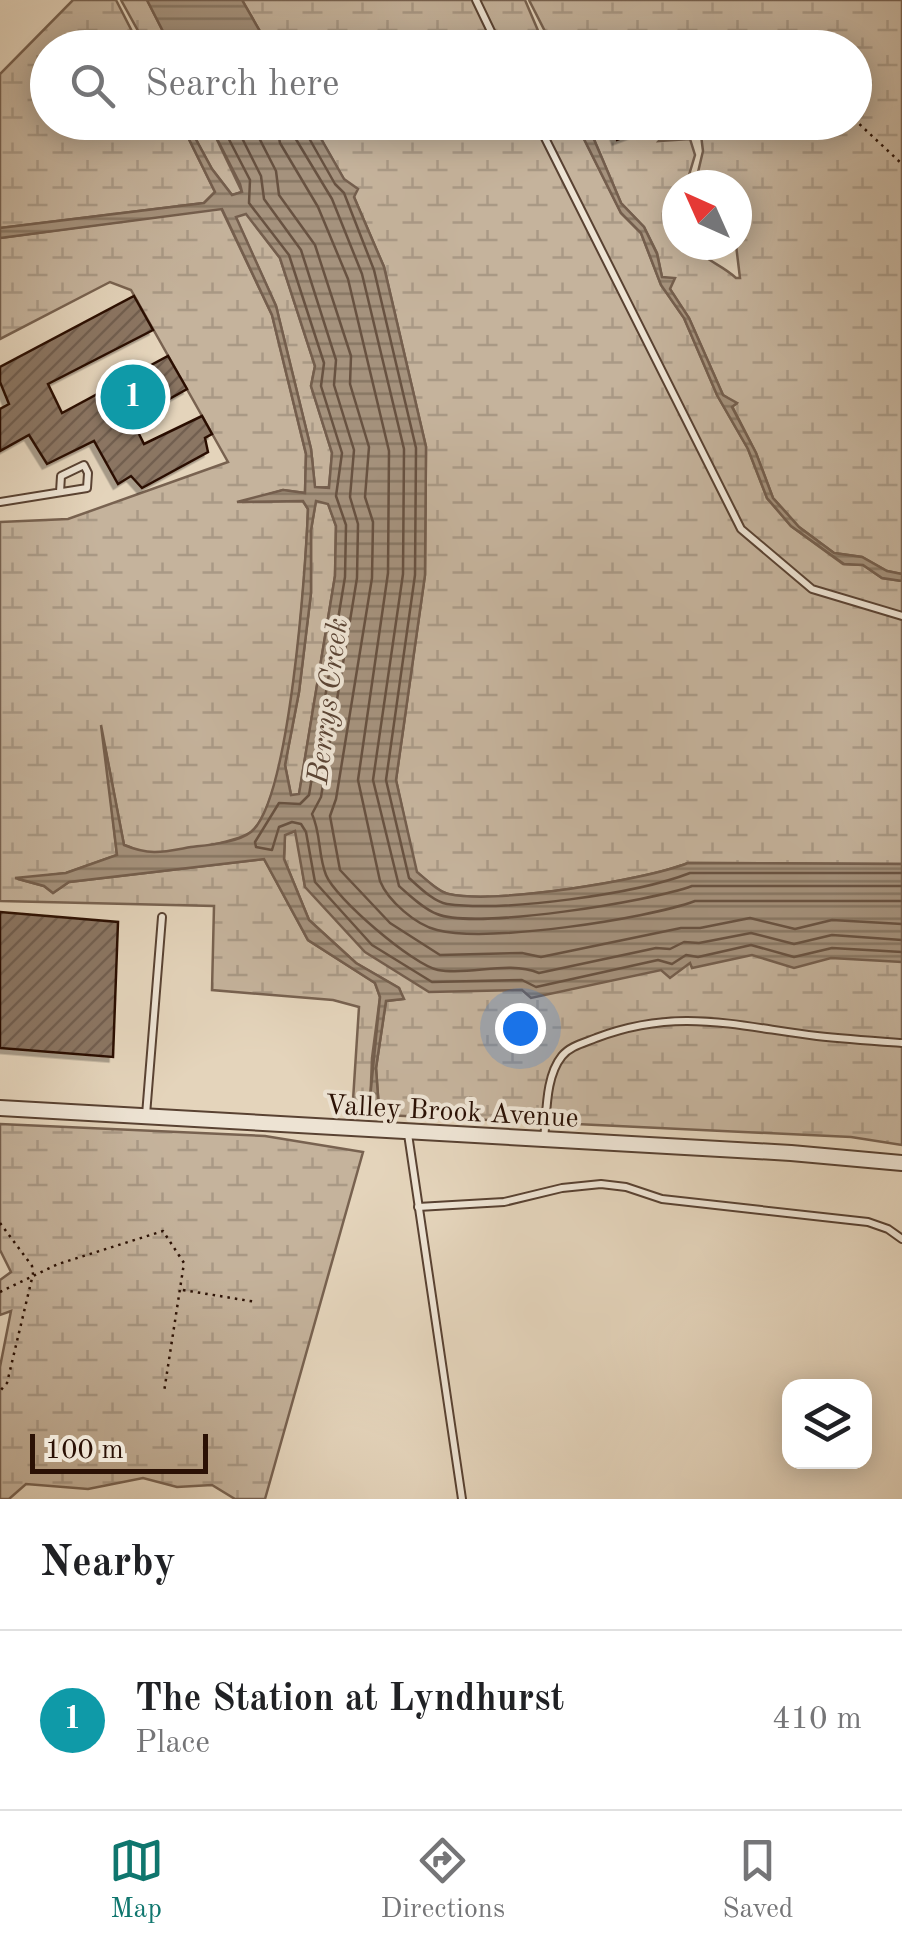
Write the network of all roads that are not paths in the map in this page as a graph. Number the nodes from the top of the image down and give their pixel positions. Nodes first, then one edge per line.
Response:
1 (476, 0) edge
2 (490, 30) edge
3 (546, 140) edge
4 (60, 492) junction
5 (0, 502) edge
6 (902, 616) edge
7 (162, 917) dead end
8 (902, 1043) edge
9 (0, 1108) edge
10 (146, 1116) junction
11 (408, 1130) junction
12 (544, 1140) junction
13 (902, 1163) edge
14 (418, 1207) junction
15 (902, 1239) edge
16 (462, 1499) edge

1 - 2 lane
3 - 6 lane
4 - 4 lane
4 - 5 lane
7 - 10 lane
8 - 12 lane
9 - 10 street, Valley Brook Avenue
10 - 11 street, Valley Brook Avenue
11 - 12 street, Valley Brook Avenue
11 - 14 lane
12 - 13 street, Valley Brook Avenue
14 - 15 lane
14 - 16 lane

